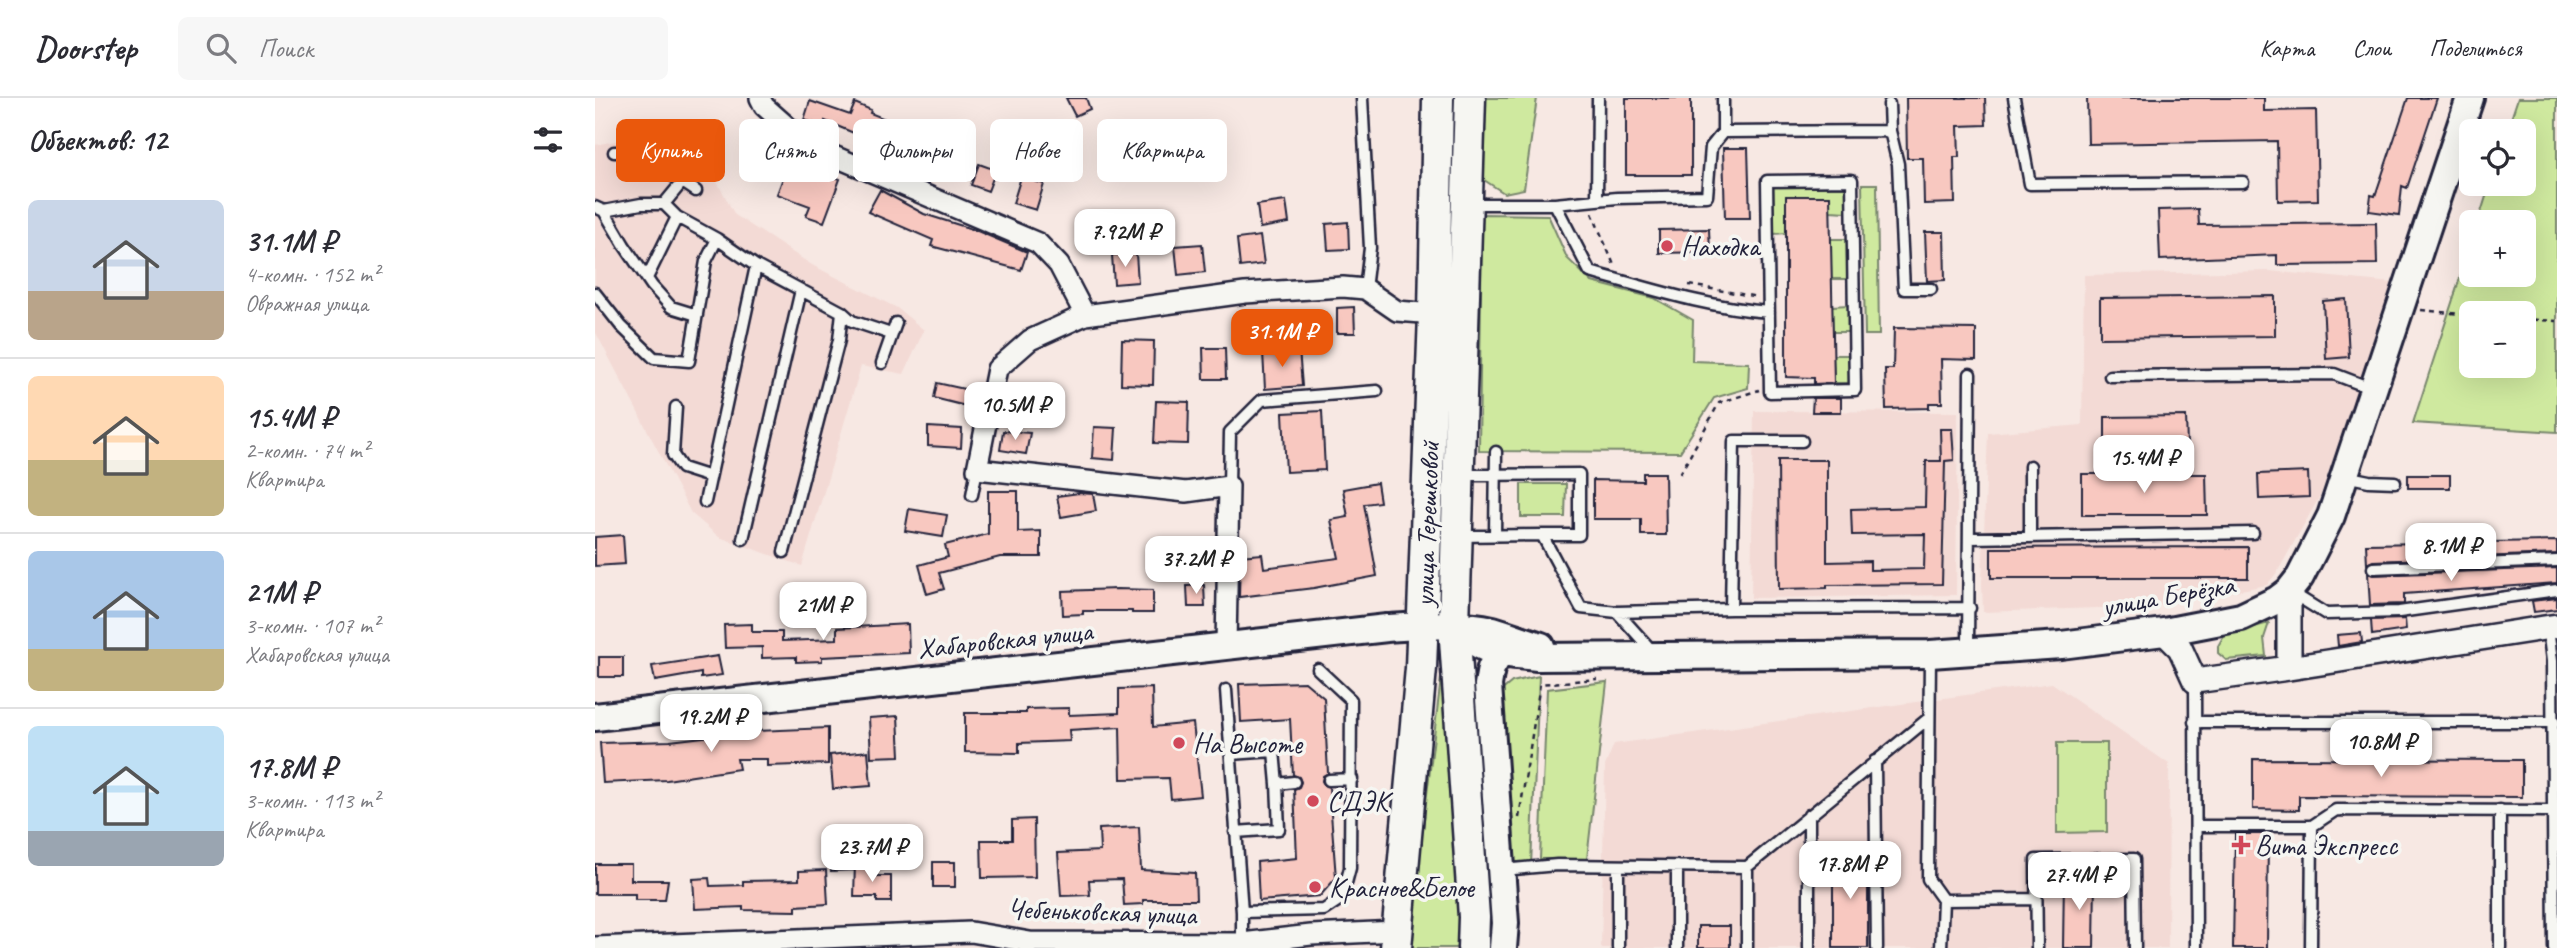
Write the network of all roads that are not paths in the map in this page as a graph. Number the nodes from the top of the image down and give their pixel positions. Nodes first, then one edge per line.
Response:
1 (760, 98) edge
2 (1362, 98) edge
3 (1438, 98) edge
4 (1470, 98) edge
5 (1598, 98) edge
6 (1723, 98) edge
7 (2014, 98) edge
8 (2470, 98) edge
9 (1889, 104) dead end
10 (1890, 131) junction
11 (1723, 132) junction
12 (682, 182) edge
13 (684, 182) edge
14 (2243, 182) dead end
15 (696, 191) dead end
16 (1592, 201) junction
17 (663, 204) junction
18 (1467, 204) junction
19 (1555, 204) junction
20 (599, 209) edge
21 (677, 217) junction
22 (717, 239) junction
23 (756, 266) junction
24 (647, 278) junction
25 (1365, 289) junction
26 (1931, 289) dead end
27 (801, 290) junction
28 (595, 293) edge
29 (842, 312) junction
30 (1769, 312) junction
31 (1434, 314) junction
32 (697, 315) junction
33 (1085, 315) junction
34 (896, 323) dead end
35 (891, 334) junction
36 (883, 363) dead end
37 (1970, 374) dead end
38 (2110, 376) dead end
39 (2373, 390) junction
40 (1377, 391) dead end
41 (676, 407) dead end
42 (1802, 441) dead end
43 (1496, 452) dead end
44 (2030, 466) dead end
45 (977, 469) junction
46 (1458, 474) junction
47 (1495, 475) junction
48 (2344, 476) junction
49 (710, 477) junction
50 (2395, 482) dead end
51 (1229, 486) junction
52 (972, 495) dead end
53 (705, 502) dead end
54 (2253, 533) dead end
55 (1542, 535) junction
56 (1456, 536) junction
57 (1495, 536) junction
58 (2030, 537) junction
59 (1970, 538) junction
60 (743, 539) dead end
61 (783, 551) dead end
62 (2557, 561) edge
63 (2373, 568) dead end
64 (2557, 590) edge
65 (2289, 591) junction
66 (1970, 608) junction
67 (1731, 609) junction
68 (1617, 612) junction
69 (1454, 625) junction
70 (1422, 626) junction
71 (2552, 627) edge
72 (2164, 632) junction
73 (1226, 645) junction
74 (1968, 652) junction
75 (1500, 653) junction
76 (1930, 654) junction
77 (1657, 656) junction
78 (1568, 657) junction
79 (2555, 660) edge
80 (2289, 668) junction
81 (1318, 669) dead end
82 (2195, 681) junction
83 (1226, 690) dead end
84 (595, 717) edge
85 (1929, 718) junction
86 (2194, 722) junction
87 (2554, 722) junction
88 (2555, 738) edge
89 (1231, 754) junction
90 (1875, 761) junction
91 (1352, 779) junction
92 (1329, 780) dead end
93 (1294, 782) dead end
94 (1277, 784) junction
95 (2500, 810) junction
96 (2554, 811) junction
97 (1809, 815) junction
98 (2196, 825) junction
99 (2312, 825) junction
100 (1235, 832) junction
101 (1618, 866) junction
102 (1677, 866) junction
103 (1747, 867) junction
104 (1502, 870) junction
105 (2036, 899) junction
106 (1943, 900) junction
107 (1242, 912) junction
108 (1396, 939) edge
109 (1312, 942) edge
110 (1242, 945) edge
111 (595, 947) edge
112 (1473, 948) edge
113 (1503, 948) edge
114 (1618, 948) edge
115 (1677, 948) edge
116 (1747, 948) edge
117 (1809, 948) edge
118 (1877, 948) edge
119 (1941, 948) edge
120 (2037, 948) edge
121 (2135, 948) edge
122 (2196, 948) edge
123 (2311, 948) edge
124 (2500, 948) edge
125 (2554, 948) edge

1 - 33 street
2 - 25 lane
3 - 31 main road, улица Терешковой
4 - 18 main road, улица Терешковой
5 - 16 lane
6 - 11 lane
7 - 14 lane
8 - 39 main road, улица Берёзка
9 - 10 lane
10 - 11 lane
10 - 26 lane
11 - 16 lane
12 - 17 lane
13 - 15 lane
16 - 19 lane
17 - 20 lane
17 - 21 lane
18 - 19 lane
18 - 46 main road, улица Терешковой
19 - 30 lane
20 - 24 lane
21 - 22 lane
21 - 24 lane
22 - 23 lane
22 - 32 lane
23 - 27 lane
23 - 49 lane
24 - 32 lane
25 - 31 street
25 - 33 street
27 - 29 lane
27 - 60 lane
28 - 32 lane
29 - 35 lane
29 - 61 lane
30 - 30 lane
31 - 70 main road, улица Терешковой
33 - 45 street
34 - 35 lane
35 - 36 lane
37 - 59 lane
38 - 39 lane
39 - 48 main road, улица Берёзка
40 - 51 lane
41 - 49 lane
42 - 67 lane
43 - 47 lane
44 - 58 lane
45 - 51 street
45 - 52 lane
46 - 47 lane
46 - 56 main road, улица Терешковой
47 - 55 lane
47 - 57 lane
48 - 50 lane
48 - 65 main road, улица Берёзка
49 - 53 lane
51 - 73 street
54 - 58 lane
55 - 57 lane
55 - 68 lane
56 - 57 lane
56 - 69 main road, улица Терешковой
58 - 59 lane
59 - 66 lane
62 - 63 lane
64 - 65 lane
65 - 72 main road, улица Берёзка
65 - 80 street
66 - 67 lane
66 - 74 lane
67 - 68 lane
68 - 77 lane
69 - 70 main road, улица Берёзка
69 - 75 main road, улица Берёзка
69 - 78 main road, улица Берёзка
69 - 112 main road, улица Терешковой
70 - 73 main road, Хабаровская улица
70 - 108 main road, улица Терешковой
71 - 79 lane
71 - 80 street
72 - 74 main road, улица Берёзка
72 - 82 street
73 - 84 main road, Хабаровская улица
74 - 76 main road, улица Берёзка
75 - 78 main road, улица Берёзка
75 - 104 main road
76 - 77 main road, улица Берёзка
76 - 85 lane
77 - 78 main road, улица Берёзка
79 - 87 lane
80 - 82 street
81 - 91 lane
82 - 86 lane
83 - 89 lane
85 - 90 lane
85 - 106 lane
86 - 87 lane
86 - 98 lane
87 - 88 lane
88 - 96 lane
89 - 94 lane
89 - 100 lane
90 - 97 lane
90 - 118 lane
91 - 92 lane
91 - 107 lane
93 - 94 lane
94 - 100 lane
95 - 96 lane
95 - 99 lane
95 - 124 lane
96 - 125 lane
97 - 103 lane
97 - 117 lane
98 - 99 lane
98 - 122 lane
99 - 123 lane
100 - 107 lane
101 - 102 lane
101 - 104 lane
101 - 114 lane
102 - 103 lane
102 - 115 lane
103 - 116 lane
104 - 113 main road
105 - 106 lane
105 - 120 lane
105 - 121 lane
106 - 119 lane
107 - 110 lane
108 - 109 street, Чебеньковская улица
109 - 110 street, Чебеньковская улица
110 - 111 street, Чебеньковская улица

